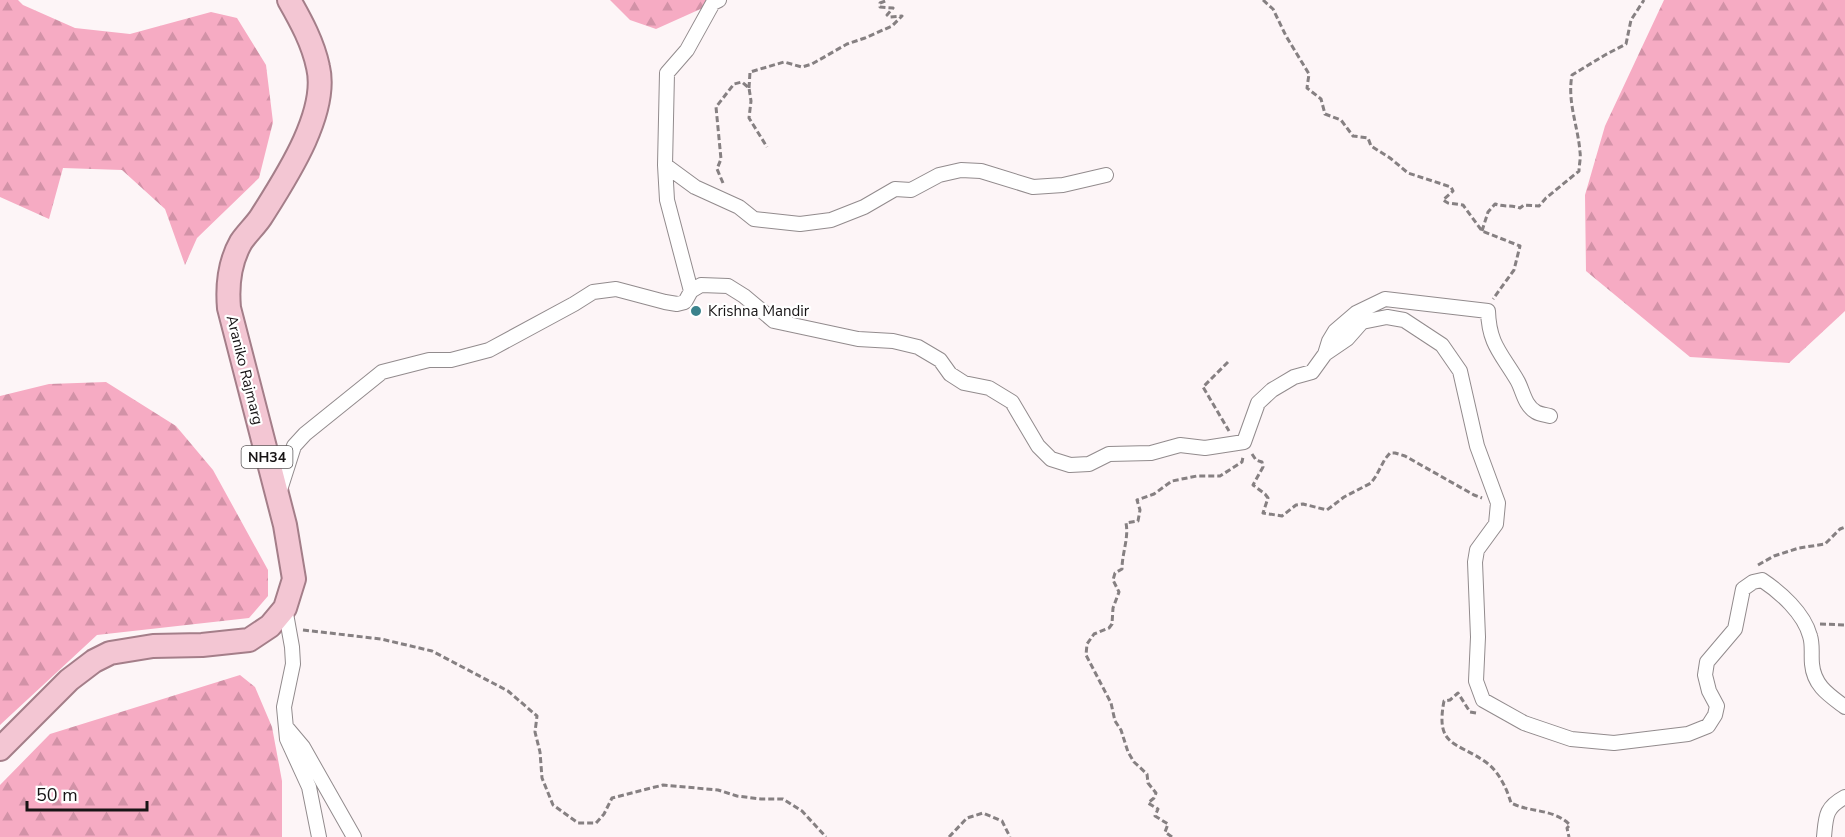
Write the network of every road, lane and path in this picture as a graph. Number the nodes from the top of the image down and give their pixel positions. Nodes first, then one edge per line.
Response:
1 (289, 0) edge
2 (719, 0) edge
3 (888, 0) edge
4 (1263, 0) edge
5 (1644, 0) edge
6 (749, 88) junction
7 (767, 147) dead end
8 (665, 165) junction
9 (1106, 175) dead end
10 (739, 207) junction
11 (1482, 231) junction
12 (691, 291) junction
13 (1488, 310) junction
14 (1325, 354) junction
15 (1228, 362) dead end
16 (1550, 416) dead end
17 (1244, 442) junction
18 (278, 498) junction
19 (1498, 503) junction
20 (1845, 527) edge
21 (1762, 580) junction
22 (287, 618) junction
23 (1483, 700) junction
24 (1845, 707) edge
25 (286, 726) junction
26 (0, 749) edge
27 (1845, 797) edge
28 (319, 837) edge
29 (354, 837) edge
30 (826, 837) edge
31 (949, 837) edge
32 (1010, 837) edge
33 (1172, 837) edge
34 (1569, 837) edge
35 (1824, 837) edge

1 - 18 highway, Araniko Rajmarg / NH34
2 - 8 street
3 - 6 path
4 - 11 path
5 - 11 path
6 - 7 path
6 - 10 path
8 - 10 street
8 - 12 street
9 - 10 street
11 - 13 path
12 - 17 street
12 - 18 street
13 - 14 street
13 - 16 street
14 - 17 street
14 - 19 street
15 - 17 path
17 - 19 path
17 - 33 path
18 - 22 highway, Araniko Rajmarg / NH34
19 - 23 street
20 - 21 path
21 - 23 street
21 - 24 street
22 - 25 street
22 - 26 highway, Araniko Rajmarg / NH34
22 - 30 path
23 - 34 path
25 - 28 street
25 - 29 street
27 - 35 street
31 - 32 path

